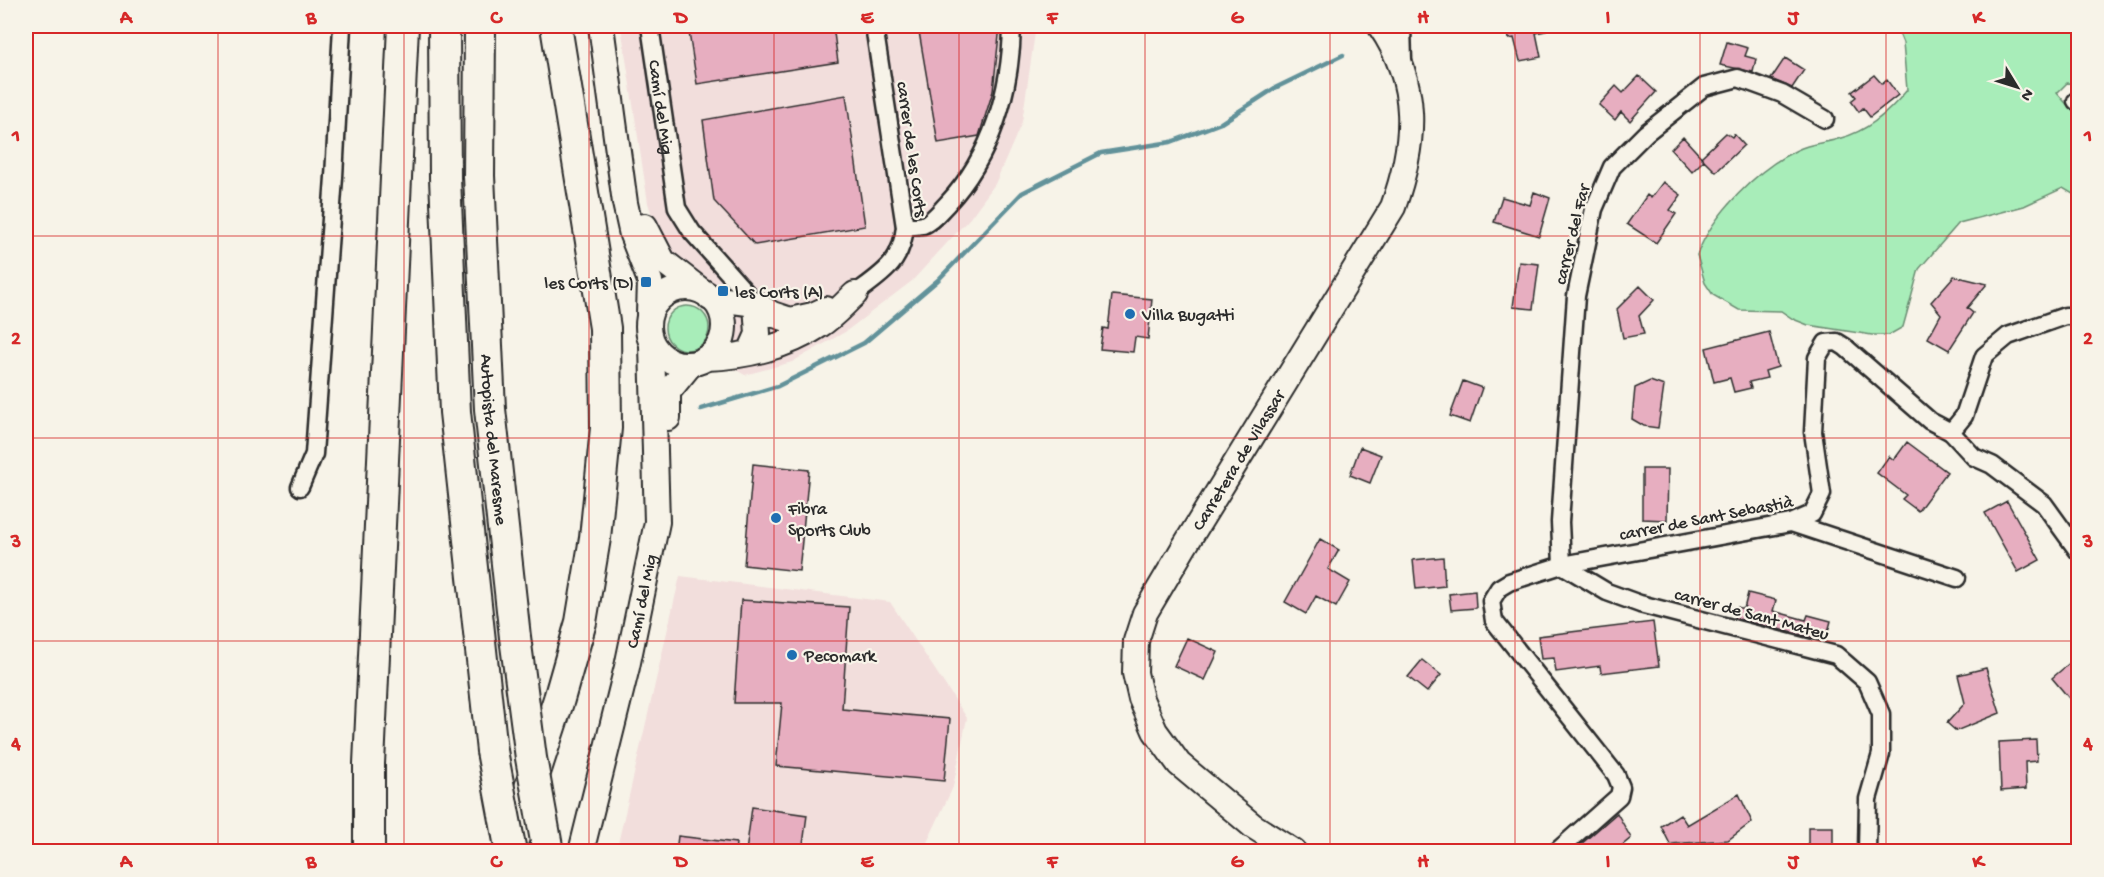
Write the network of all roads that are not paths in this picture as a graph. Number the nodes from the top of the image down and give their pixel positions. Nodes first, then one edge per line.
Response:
1 (342, 26) edge
2 (403, 26) edge
3 (444, 26) edge
4 (480, 26) edge
5 (556, 26) edge
6 (601, 26) edge
7 (615, 26) edge
8 (650, 26) edge
9 (874, 26) edge
10 (1012, 26) edge
11 (1380, 26) edge
12 (1402, 26) edge
13 (1404, 74) junction
14 (1825, 119) dead end
15 (905, 227) junction
16 (855, 294) junction
17 (707, 295) junction
18 (756, 304) junction
19 (649, 313) junction
20 (2079, 316) edge
21 (652, 346) junction
22 (750, 352) junction
23 (698, 362) junction
24 (1951, 432) junction
25 (300, 487) dead end
26 (1791, 523) junction
27 (2079, 552) edge
28 (1562, 565) junction
29 (1957, 578) dead end
30 (1253, 826) junction
31 (369, 852) edge
32 (510, 852) edge
33 (548, 852) edge
34 (581, 852) edge
35 (590, 852) edge
36 (1279, 852) edge
37 (1294, 852) edge
38 (1556, 852) edge
39 (1867, 852) edge

1 - 25 street
2 - 31 highway
3 - 32 highway, Autopista del Maresme, bridge
4 - 33 highway, Autopista del Maresme, bridge
5 - 32 highway
6 - 19 street
7 - 17 street, Camí del Mig
8 - 18 street, Camí del Mig
9 - 15 street, carrer de les Corts
10 - 15 street
11 - 13 street, Carretera de Vilassar
12 - 13 street
13 - 30 street, Carretera de Vilassar
14 - 28 street, carrer del Far
15 - 16 street, carrer de les Corts
16 - 18 street
16 - 22 street
17 - 18 street
17 - 19 street
17 - 23 street
18 - 22 street
19 - 21 street
20 - 24 street
21 - 23 street
21 - 34 street, Camí del Mig
22 - 23 street
23 - 35 street, Camí del Mig
24 - 26 street, carrer de Sant Sebastià
24 - 27 street
26 - 28 street, carrer de Sant Sebastià
26 - 29 street
28 - 38 street, carrer de Sant Sebastià
28 - 39 street, carrer de Sant Mateu
30 - 36 street
30 - 37 street, Carretera de Vilassar

